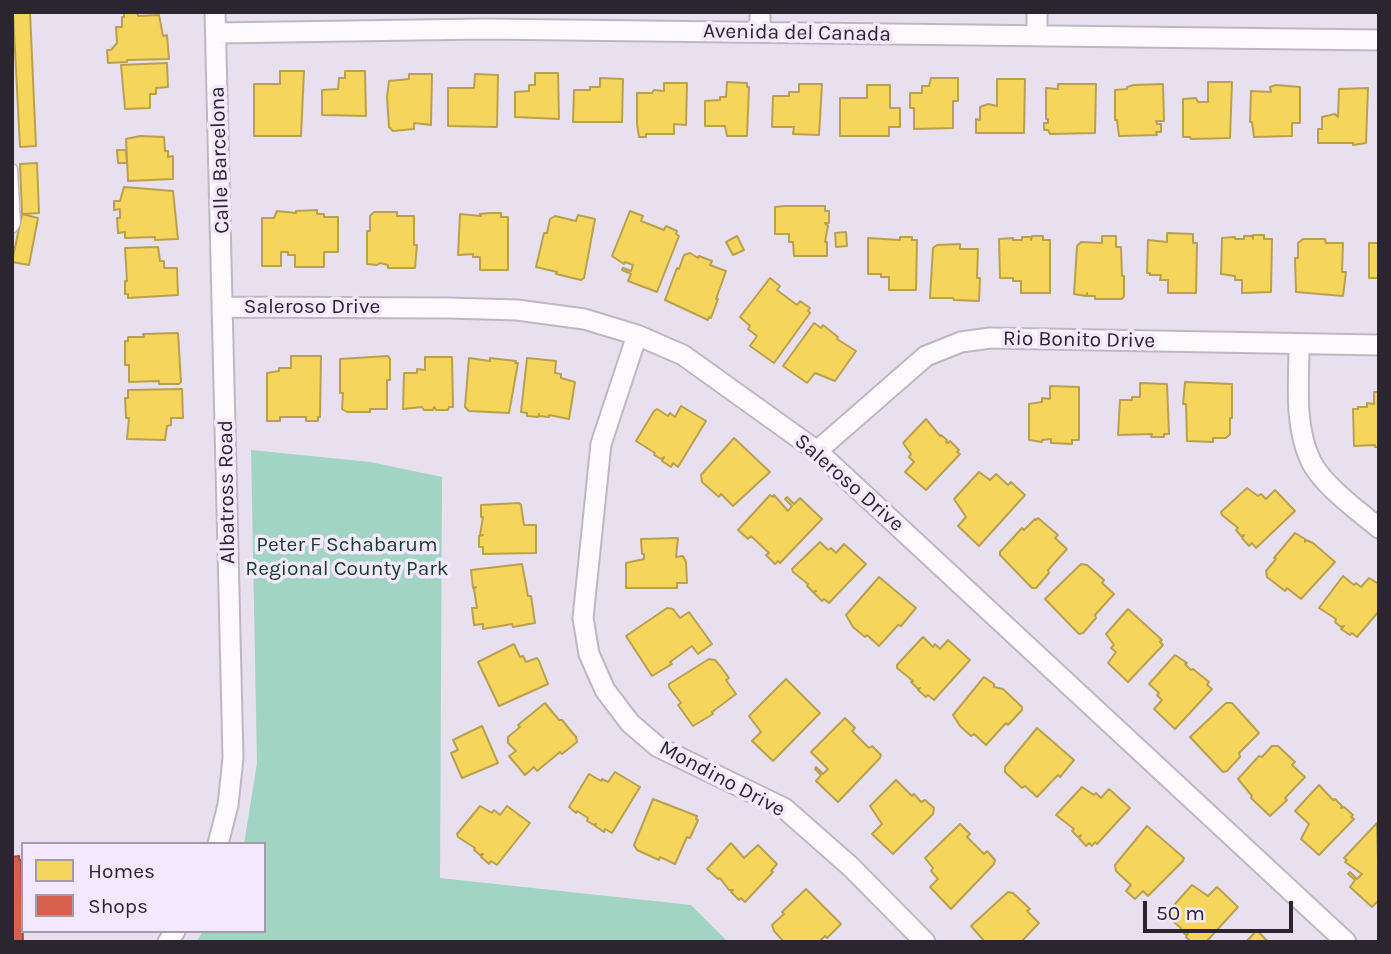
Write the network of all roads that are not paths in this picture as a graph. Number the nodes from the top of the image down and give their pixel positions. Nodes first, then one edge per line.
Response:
1 (215, 12) edge
2 (760, 12) edge
3 (1037, 12) edge
4 (484, 21) edge
5 (760, 32) junction
6 (216, 33) junction
7 (1037, 35) junction
8 (1379, 40) edge
9 (12, 169) edge
10 (12, 228) edge
11 (223, 307) junction
12 (636, 335) junction
13 (1299, 345) junction
14 (1379, 345) edge
15 (817, 451) junction
16 (1379, 528) edge
17 (219, 842) edge
18 (925, 942) edge
19 (1346, 942) edge

1 - 6 street, Calle Barcelona
2 - 5 street
3 - 7 street
4 - 5 street, Avenida del Canada
4 - 6 street, Avenida del Canada
5 - 7 street, Avenida del Canada
6 - 11 street, Calle Barcelona
7 - 8 street, Avenida del Canada
9 - 10 lane
11 - 12 street, Saleroso Drive
11 - 17 street, Albatross Road
12 - 15 street, Saleroso Drive
12 - 18 street, Mondino Drive
13 - 14 street, Rio Bonito Drive
13 - 15 street, Rio Bonito Drive
13 - 16 street
15 - 19 street, Saleroso Drive

